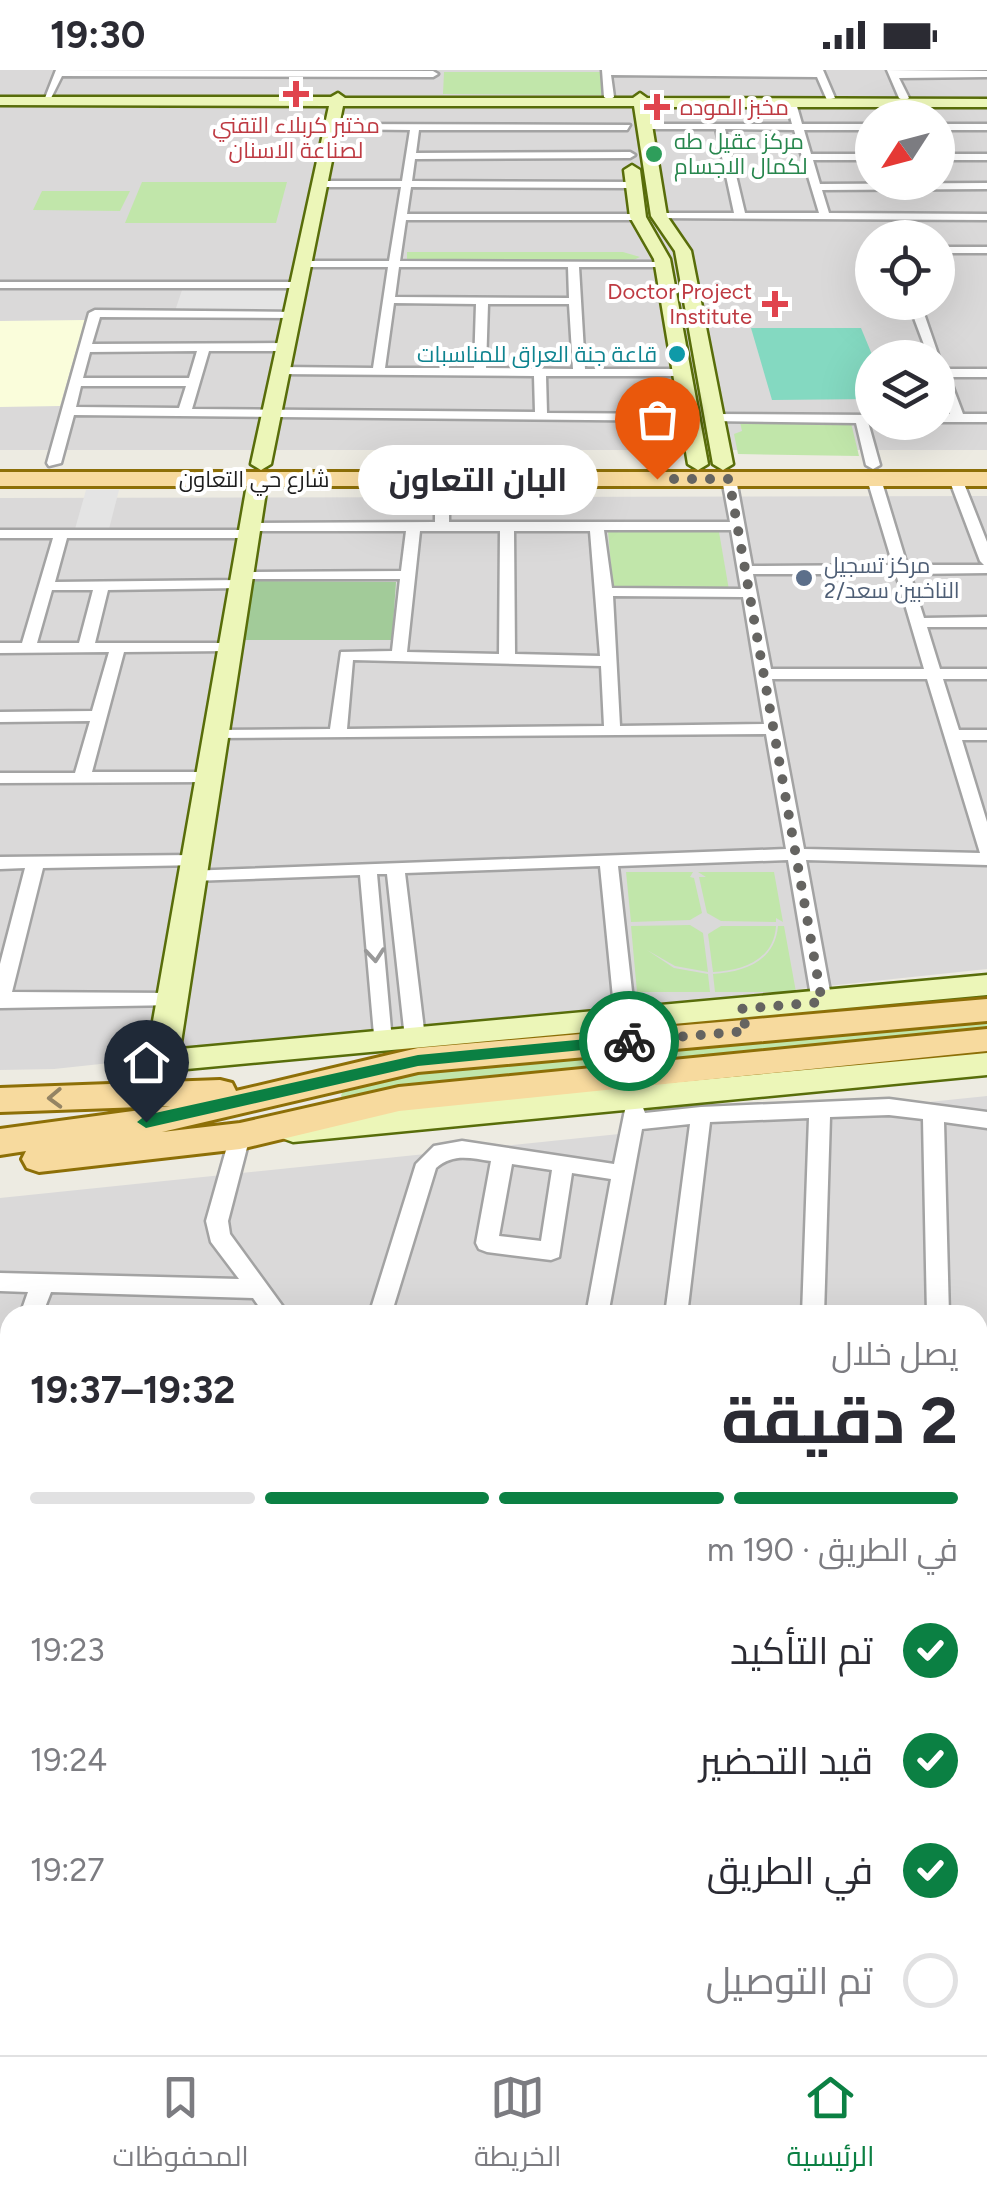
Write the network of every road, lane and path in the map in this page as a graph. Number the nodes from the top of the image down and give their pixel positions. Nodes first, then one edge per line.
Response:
1 (607, 71) edge
2 (680, 71) edge
3 (60, 72) edge
4 (135, 72) edge
5 (282, 72) edge
6 (358, 72) edge
7 (434, 72) edge
8 (747, 72) edge
9 (820, 72) edge
10 (892, 72) edge
11 (243, 73) junction
12 (987, 74) edge
13 (48, 96) junction
14 (234, 96) junction
15 (434, 97) junction
16 (0, 98) edge
17 (830, 98) junction
18 (904, 98) junction
19 (338, 99) junction
20 (628, 99) junction
21 (924, 100) edge
22 (955, 101) edge
23 (487, 102) junction
24 (855, 102) edge
25 (790, 103) junction
26 (986, 104) edge
27 (332, 127) junction
28 (720, 127) junction
29 (799, 127) junction
30 (855, 127) edge
31 (955, 127) edge
32 (987, 127) edge
33 (415, 128) junction
34 (489, 128) junction
35 (636, 137) junction
36 (411, 156) junction
37 (808, 157) junction
38 (955, 157) edge
39 (987, 157) edge
40 (855, 159) edge
41 (955, 163) edge
42 (320, 184) junction
43 (407, 184) junction
44 (634, 185) junction
45 (855, 186) edge
46 (955, 186) edge
47 (966, 186) junction
48 (987, 186) edge
49 (818, 187) junction
50 (402, 216) junction
51 (659, 216) junction
52 (740, 216) junction
53 (825, 216) junction
54 (638, 217) junction
55 (987, 217) edge
56 (396, 250) junction
57 (955, 251) edge
58 (985, 254) edge
59 (661, 258) junction
60 (303, 264) junction
61 (394, 264) junction
62 (573, 264) junction
63 (0, 285) edge
64 (298, 285) junction
65 (389, 300) junction
66 (482, 301) junction
67 (575, 301) junction
68 (292, 314) junction
69 (286, 347) junction
70 (677, 347) junction
71 (85, 348) junction
72 (204, 348) junction
73 (701, 348) junction
74 (955, 367) edge
75 (280, 372) junction
76 (378, 372) junction
77 (480, 372) junction
78 (540, 372) junction
79 (580, 372) junction
80 (682, 373) junction
81 (987, 373) edge
82 (76, 382) junction
83 (194, 382) junction
84 (955, 410) edge
85 (68, 411) junction
86 (185, 411) junction
87 (272, 412) junction
88 (541, 416) junction
89 (690, 418) junction
90 (714, 418) junction
91 (855, 418) edge
92 (958, 418) joint
93 (987, 418) edge
94 (870, 440) edge
95 (0, 463) edge
96 (54, 464) junction
97 (698, 464) junction
98 (987, 465) edge
99 (91, 471) junction
100 (260, 471) junction
101 (726, 472) junction
102 (874, 472) junction
103 (0, 479) edge
104 (442, 479) junction
105 (956, 479) junction
106 (987, 479) edge
107 (597, 526) junction
108 (737, 526) junction
109 (413, 527) junction
110 (442, 527) junction
111 (506, 527) junction
112 (249, 530) junction
113 (0, 534) edge
114 (61, 534) junction
115 (987, 561) edge
116 (901, 569) junction
117 (987, 569) edge
118 (745, 570) junction
119 (410, 574) junction
120 (241, 579) junction
121 (102, 585) junction
122 (46, 586) junction
123 (606, 592) junction
124 (749, 592) junction
125 (987, 622) edge
126 (918, 623) junction
127 (230, 646) junction
128 (118, 647) junction
129 (0, 648) edge
130 (28, 648) junction
131 (86, 648) junction
132 (399, 656) junction
133 (507, 659) junction
134 (607, 661) junction
135 (764, 674) junction
136 (933, 674) junction
137 (987, 674) edge
138 (100, 716) junction
139 (0, 717) edge
140 (773, 729) junction
141 (612, 731) junction
142 (215, 734) junction
143 (338, 734) junction
144 (952, 736) junction
145 (987, 736) edge
146 (208, 777) junction
147 (0, 778) edge
148 (82, 778) junction
149 (979, 800) edge
150 (987, 850) edge
151 (796, 854) junction
152 (987, 858) edge
153 (608, 860) junction
154 (0, 863) edge
155 (35, 863) junction
156 (193, 868) junction
157 (395, 868) junction
158 (368, 869) junction
159 (987, 986) edge
160 (0, 1000) edge
161 (171, 1000) junction
162 (822, 1002) junction
163 (987, 1010) edge
164 (625, 1018) junction
165 (744, 1020) junction
166 (415, 1038) junction
167 (987, 1040) edge
168 (382, 1041) junction
169 (987, 1064) edge
170 (356, 1074) junction
171 (754, 1075) junction
172 (513, 1086) junction
173 (293, 1088) junction
174 (155, 1092) junction
175 (0, 1100) edge
176 (820, 1109) junction
177 (348, 1110) junction
178 (634, 1110) junction
179 (933, 1112) junction
180 (701, 1114) junction
181 (434, 1117) junction
182 (987, 1120) edge
183 (296, 1123) junction
184 (0, 1129) edge
185 (240, 1136) junction
186 (0, 1142) edge
187 (503, 1156) junction
188 (0, 1163) edge
189 (564, 1164) junction
190 (623, 1173) junction
191 (0, 1282) edge
192 (43, 1283) junction
193 (256, 1288) junction
194 (35, 1305) edge
195 (270, 1305) edge
196 (383, 1305) edge
197 (599, 1305) edge
198 (677, 1305) edge
199 (813, 1305) edge
200 (938, 1305) edge

1 - 2 street
1 - 20 street
2 - 8 street
3 - 4 street
3 - 13 street
4 - 11 street
5 - 6 street
5 - 11 street
6 - 7 street
7 - 15 street
8 - 9 street
9 - 17 street
10 - 12 street
10 - 18 street
11 - 14 street
13 - 14 main road
13 - 16 main road
14 - 19 main road
15 - 19 main road
15 - 20 main road
16 - 19 main road
17 - 18 main road
17 - 20 main road
18 - 21 main road
19 - 23 main road
19 - 27 main road
20 - 23 main road
20 - 25 main road
20 - 35 main road
22 - 26 main road
23 - 34 street
24 - 25 main road
25 - 29 street
27 - 33 street
27 - 42 main road
28 - 29 street
28 - 35 street
28 - 52 street
29 - 30 street
29 - 37 street
31 - 32 street
33 - 34 street
33 - 36 street
34 - 35 street
35 - 36 street
35 - 44 main road
35 - 51 main road
36 - 43 street
37 - 40 street
37 - 49 street
38 - 39 street
41 - 47 street
42 - 43 street
42 - 60 main road
43 - 44 street
43 - 50 street
44 - 54 main road
45 - 49 street
46 - 47 street
47 - 48 street
49 - 53 street
50 - 54 street
50 - 56 street
51 - 52 street
51 - 73 main road
52 - 53 street
53 - 55 street
54 - 59 main road
56 - 59 street
56 - 61 street
57 - 58 street
59 - 62 street
59 - 70 main road
60 - 61 street
60 - 64 main road
61 - 62 street
61 - 65 street
62 - 67 street
63 - 64 street
64 - 68 main road
65 - 66 street
65 - 76 street
66 - 67 street
66 - 77 street
67 - 79 street
68 - 69 main road
68 - 71 street
69 - 72 street
69 - 75 main road
70 - 73 main road
70 - 80 main road
71 - 72 street
71 - 82 street
72 - 83 street
73 - 90 main road
74 - 81 street
75 - 76 street
75 - 87 main road
76 - 77 street
77 - 78 street
78 - 79 street
78 - 88 street
79 - 80 street
80 - 89 main road
82 - 83 street
82 - 85 street
83 - 86 street
84 - 92 street
85 - 86 street
85 - 96 street
86 - 87 street
87 - 88 street
87 - 100 main road
88 - 89 street
89 - 97 main road
90 - 91 street
90 - 101 main road
92 - 93 street
94 - 102 street
95 - 96 main road, شارع حي التعاون
96 - 99 main road, شارع حي التعاون
97 - 100 main road, شارع حي التعاون
97 - 101 main road, شارع حي التعاون
98 - 102 main road, شارع حي التعاون
99 - 100 main road, شارع حي التعاون
99 - 103 main road, شارع حي التعاون
100 - 104 main road, شارع حي التعاون
100 - 112 main road
101 - 102 main road, شارع حي التعاون
101 - 104 main road, شارع حي التعاون
101 - 108 street
102 - 105 main road, شارع حي التعاون
102 - 116 street
104 - 110 street
105 - 106 main road, شارع حي التعاون
105 - 115 street
107 - 108 street
107 - 111 street
107 - 123 street
108 - 118 street
109 - 110 street
109 - 112 street
109 - 119 street
110 - 111 street
111 - 133 street
112 - 114 street
112 - 120 main road
113 - 114 street
114 - 122 street
116 - 117 street
116 - 118 street
116 - 126 street
118 - 124 street
119 - 120 street
119 - 132 street
120 - 121 street
120 - 127 main road
121 - 122 street
121 - 131 street
122 - 130 street
123 - 124 street
123 - 134 street
124 - 135 street
125 - 126 street
126 - 136 street
127 - 128 street
127 - 142 main road
128 - 131 street
128 - 138 street
129 - 130 street
130 - 131 street
132 - 133 street
132 - 143 street
133 - 134 street
134 - 141 street
135 - 136 street
135 - 140 street
136 - 137 street
136 - 144 street
138 - 139 street
138 - 148 street
140 - 141 street
140 - 151 street
141 - 143 street
142 - 143 street
142 - 146 main road
144 - 145 street
144 - 149 street
146 - 148 street
146 - 156 main road
147 - 148 street
149 - 150 street
151 - 152 street
151 - 153 street
151 - 162 street
153 - 157 street
153 - 164 street
154 - 155 street
155 - 156 street
155 - 160 street
156 - 158 street
156 - 161 main road
157 - 158 street
157 - 166 street
158 -> 168 street
159 - 162 main road
160 - 161 street
161 - 174 main road
162 - 165 main road
163 - 165 main road
164 - 165 main road
164 - 166 main road
165 - 170 main road
166 - 168 main road
167 - 171 main road
168 - 174 main road
169 - 171 main road
170 - 173 main road
170 - 177 main road
171 - 172 main road
171 - 178 main road
172 - 177 main road
172 - 181 main road
173 - 174 main road
173 - 183 main road
174 -> 175 main road
174 - 184 main road
174 - 186 main road
176 - 179 street
176 - 180 street
176 - 199 street
177 - 183 main road
178 - 180 street
178 - 181 main road
178 - 190 street
179 - 182 street
179 - 200 street
180 - 198 street
181 - 185 main road
183 - 185 main road
185 - 188 main road
185 - 193 street
187 - 189 street
187 - 189 street
187 - 196 street
189 - 190 street
190 - 197 street
191 - 192 street
192 - 193 street
192 - 194 street
193 - 195 street

